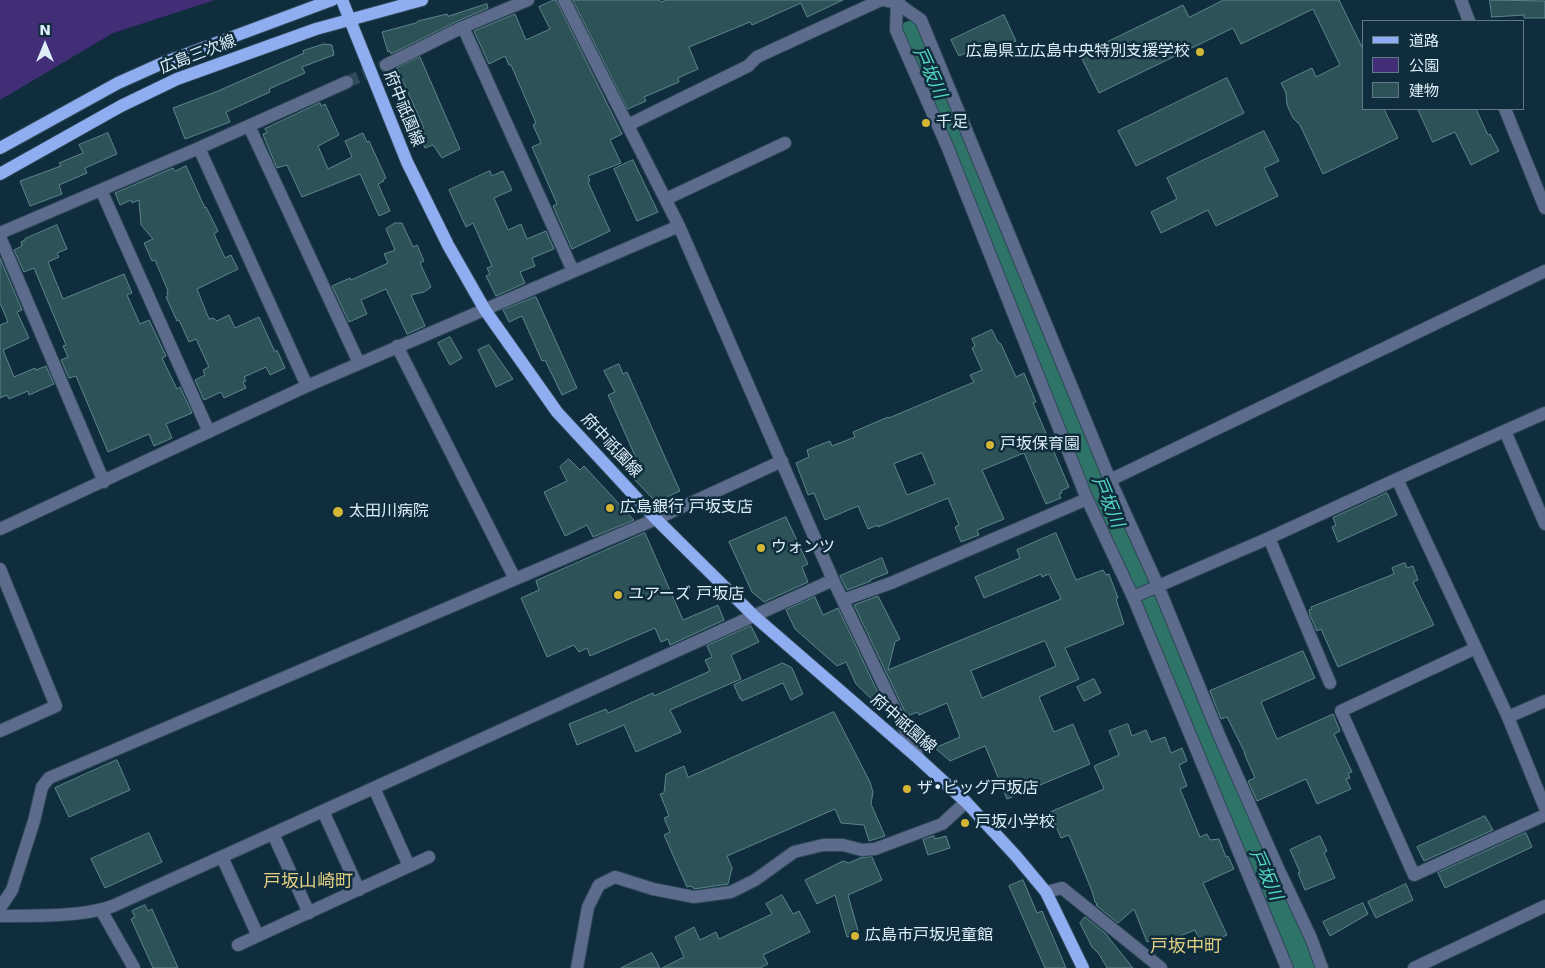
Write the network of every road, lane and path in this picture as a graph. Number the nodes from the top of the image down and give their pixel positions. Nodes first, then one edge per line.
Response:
1 (332, 0) edge
2 (342, 0) edge
3 (422, 0) edge
4 (528, 0) edge
5 (564, 0) edge
6 (882, 0) edge
7 (1461, 0) edge
8 (898, 1) edge
9 (349, 20) junction
10 (1469, 20) edge
11 (463, 27) junction
12 (386, 64) tunnel mouth
13 (346, 82) tunnel mouth
14 (1505, 110) edge
15 (628, 125) junction
16 (249, 126) junction
17 (785, 143) dead end
18 (0, 148) edge
19 (199, 148) junction
20 (0, 174) edge
21 (101, 190) junction
22 (666, 199) junction
23 (1545, 208) edge
24 (679, 226) junction
25 (0, 235) edge
26 (573, 271) junction
27 (1545, 271) edge
28 (485, 310) junction
29 (397, 346) junction
30 (359, 363) junction
31 (307, 386) junction
32 (1545, 413) edge
33 (1505, 431) junction
34 (209, 432) junction
35 (782, 462) junction
36 (1397, 479) junction
37 (1110, 480) junction
38 (104, 482) junction
39 (1087, 499) junction
40 (656, 519) junction
41 (1545, 524) edge
42 (0, 529) edge
43 (1269, 538) junction
44 (0, 569) edge
45 (515, 579) junction
46 (833, 580) junction
47 (1158, 586) junction
48 (1133, 596) junction
49 (843, 600) junction
50 (754, 616) junction
51 (1476, 648) junction
52 (1330, 683) dead end
53 (1545, 701) edge
54 (1508, 717) junction
55 (0, 731) edge
56 (919, 759) junction
57 (374, 788) junction
58 (966, 802) junction
59 (1545, 808) edge
60 (323, 811) junction
61 (1545, 815) edge
62 (273, 834) junction
63 (222, 856) junction
64 (429, 857) dead end
65 (409, 866) junction
66 (359, 890) junction
67 (1046, 892) junction
68 (1545, 906) edge
69 (0, 908) edge
70 (101, 910) junction
71 (309, 913) junction
72 (0, 916) edge
73 (258, 936) junction
74 (238, 945) dead end
75 (134, 968) edge
76 (577, 968) edge
77 (1083, 968) edge
78 (1161, 968) edge
79 (1287, 968) edge
80 (1322, 968) edge
81 (1414, 968) edge

1 - 18 main road, 広島三次線
2 - 9 main road, 府中祇園線
3 - 9 main road, 広島三次線
4 - 11 street
5 - 15 street
6 - 8 street
6 - 15 street
7 - 10 street
8 - 37 street
8 - 39 street
9 - 20 main road, 広島三次線
9 - 28 main road, 府中祇園線
11 - 12 street
11 - 26 street
13 - 16 street
14 - 23 street
15 - 22 street
16 - 19 street
16 - 30 street
17 - 22 street
19 - 21 street
19 - 31 street
21 - 25 street
21 - 34 street
22 - 24 street
24 - 26 street
24 - 35 street
25 - 38 street
26 - 28 street
27 - 37 street
28 - 29 street
28 - 40 main road, 府中祇園線
29 - 30 street
29 - 45 street
30 - 31 street
31 - 34 street
32 - 33 street
33 - 36 street
33 - 41 street
34 - 38 street
35 - 40 street
35 - 46 street
36 - 43 street
36 - 51 street
37 - 47 street
38 - 42 street
39 - 48 street
39 - 49 street
40 - 45 street
40 - 50 main road, 府中祇園線
43 - 47 street
43 - 52 street
44 - 55 street
45 - 69 street
46 - 49 street
46 - 50 street
47 - 48 street
47 - 80 street
48 - 79 street
49 - 56 street
50 - 56 main road, 府中祇園線
50 - 57 street
51 - 54 street
51 - 61 street
53 - 54 street
54 - 59 street
56 - 58 main road, 府中祇園線
57 - 60 street
57 - 65 street
58 - 67 main road, 府中祇園線
58 - 76 street
60 - 62 street
60 - 66 street
62 - 63 street
62 - 71 street
63 - 70 street
63 - 73 street
64 - 65 street
65 - 66 street
66 - 71 street
67 - 77 main road, 府中祇園線
67 - 78 street
68 - 81 street
70 - 72 street
70 - 75 street
71 - 73 street
73 - 74 street

